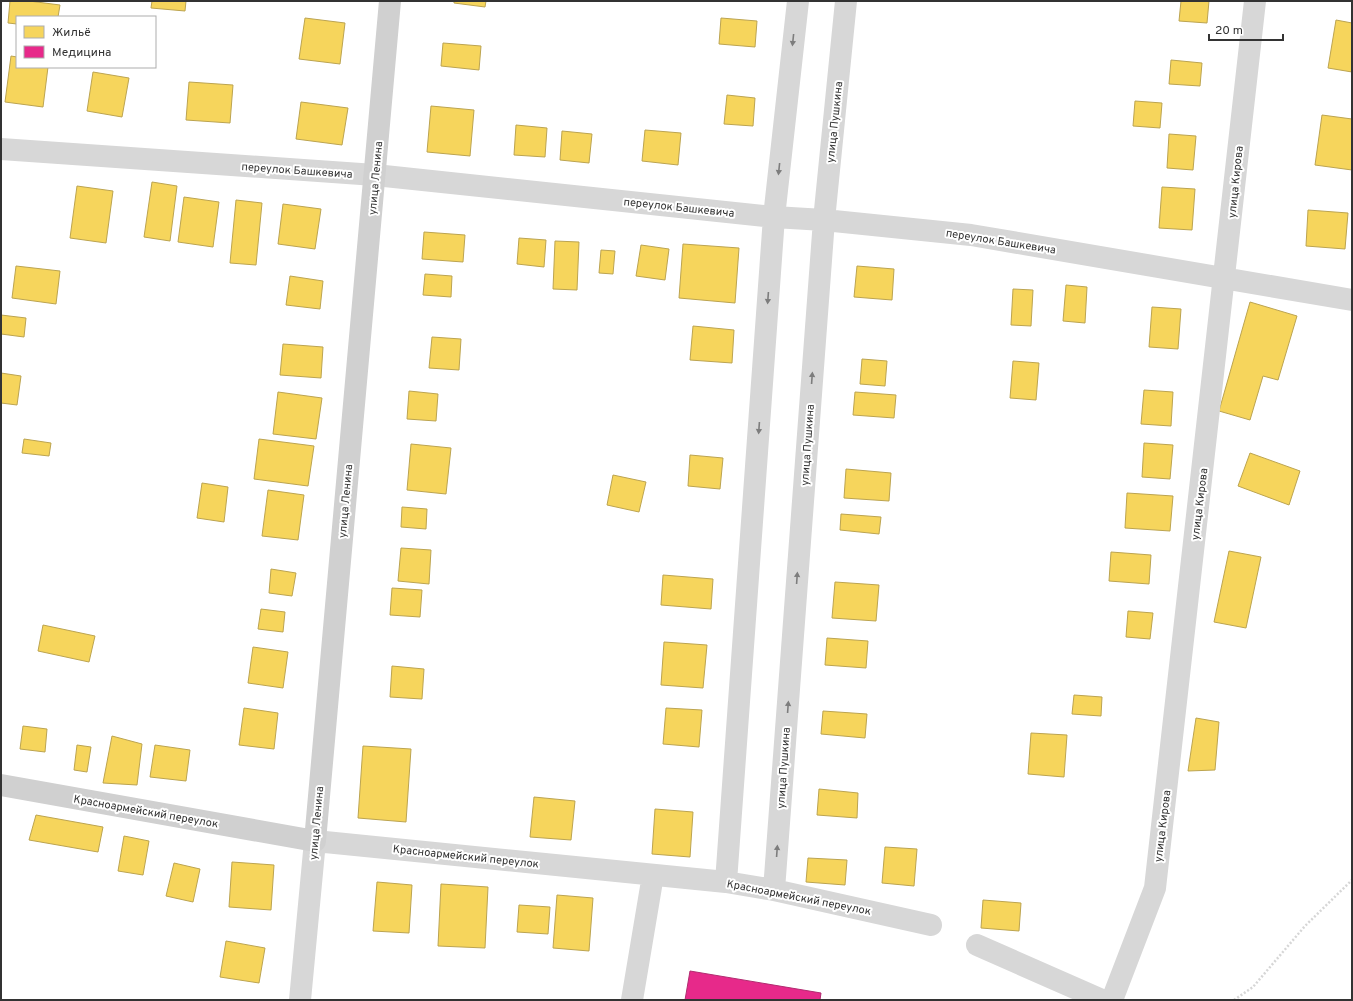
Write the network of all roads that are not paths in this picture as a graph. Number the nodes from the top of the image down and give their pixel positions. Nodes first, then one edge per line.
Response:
1 (390, 1) edge
2 (798, 1) edge
3 (846, 1) edge
4 (1255, 1) edge
5 (1, 149) edge
6 (375, 175) junction
7 (774, 217) junction
8 (824, 220) junction
9 (1225, 278) junction
10 (1352, 300) edge
11 (1, 785) edge
12 (315, 841) junction
13 (653, 875) junction
14 (726, 882) junction
15 (774, 890) junction
16 (932, 925) dead end
17 (977, 945) dead end
18 (300, 1000) edge
19 (632, 1000) edge
20 (1102, 1000) edge
21 (1112, 1000) edge

1 - 6 street, улица Ленина
2 -> 7 street
3 - 8 street, улица Пушкина
4 - 9 street, улица Кирова
5 - 6 street, переулок Башкевича
6 - 7 street, переулок Башкевича
6 - 12 street, улица Ленина
7 - 8 street, переулок Башкевича
7 -> 14 street
8 - 9 street, переулок Башкевича
15 -> 8 street, улица Пушкина
9 - 10 street, переулок Башкевича
9 - 21 street, улица Кирова
11 - 12 street, Красноармейский переулок
12 - 13 street, Красноармейский переулок
12 - 18 street, улица Ленина
13 - 14 street, Красноармейский переулок
13 - 19 street
14 - 15 street, Красноармейский переулок
15 - 16 street, Красноармейский переулок
17 - 20 street

